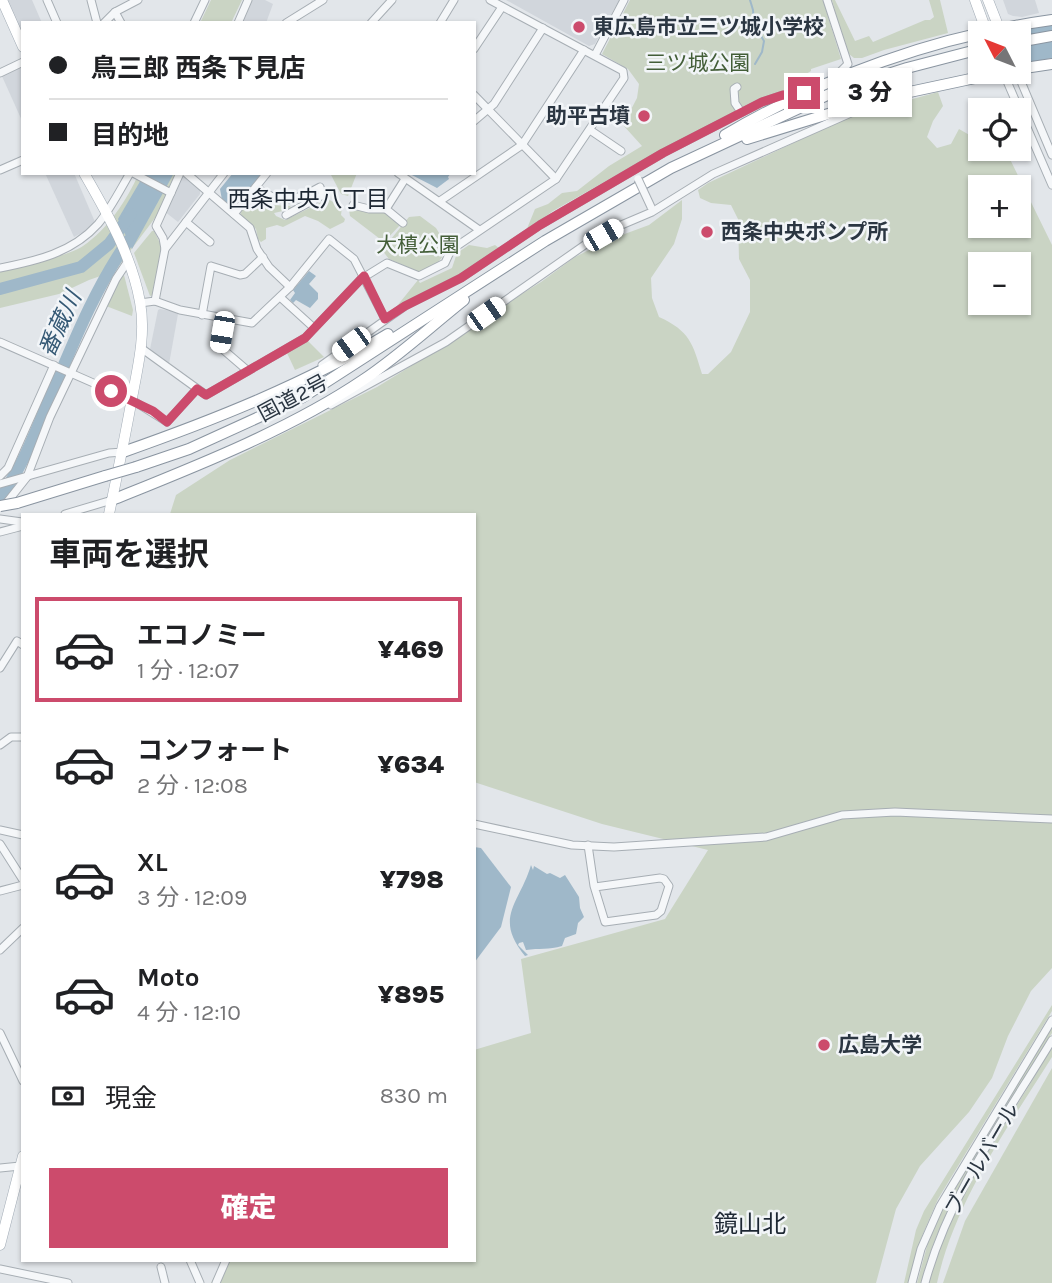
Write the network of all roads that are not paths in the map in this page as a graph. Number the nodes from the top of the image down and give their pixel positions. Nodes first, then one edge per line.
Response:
1 (2, 0) edge
2 (47, 0) edge
3 (91, 0) edge
4 (138, 0) edge
5 (205, 0) edge
6 (248, 0) edge
7 (323, 0) edge
8 (392, 0) edge
9 (454, 0) edge
10 (489, 0) edge
11 (624, 0) edge
12 (827, 0) edge
13 (975, 0) edge
14 (988, 0) edge
15 (502, 6) junction
16 (115, 12) junction
17 (1052, 14) edge
18 (1052, 20) edge
19 (56, 21) edge
20 (96, 21) edge
21 (106, 21) edge
22 (120, 21) edge
23 (195, 21) edge
24 (239, 21) edge
25 (289, 21) edge
26 (373, 21) edge
27 (441, 21) edge
28 (983, 21) edge
29 (996, 21) edge
30 (1031, 22) edge
31 (1031, 23) edge
32 (543, 28) junction
33 (1052, 36) edge
34 (968, 37) edge
35 (1031, 40) edge
36 (21, 43) edge
37 (476, 47) edge
38 (584, 50) junction
39 (968, 52) edge
40 (594, 55) junction
41 (900, 56) junction
42 (21, 63) edge
43 (848, 64) junction
44 (1052, 64) edge
45 (1031, 68) edge
46 (0, 73) edge
47 (968, 80) edge
48 (1008, 84) edge
49 (1023, 84) edge
50 (737, 87) dead end
51 (799, 95) junction
52 (476, 97) edge
53 (860, 104) junction
54 (489, 109) junction
55 (741, 112) junction
56 (476, 119) edge
57 (590, 130) junction
58 (522, 145) junction
59 (621, 150) dead end
60 (1052, 155) edge
61 (21, 161) edge
62 (0, 170) edge
63 (633, 170) junction
64 (85, 175) edge
65 (132, 175) edge
66 (135, 175) edge
67 (179, 175) edge
68 (188, 175) edge
69 (222, 175) edge
70 (265, 175) edge
71 (401, 175) edge
72 (405, 178) junction
73 (556, 179) junction
74 (1052, 185) edge
75 (256, 187) junction
76 (170, 193) junction
77 (209, 193) junction
78 (613, 199) junction
79 (440, 201) junction
80 (353, 205) dead end
81 (386, 209) junction
82 (652, 210) junction
83 (106, 212) junction
84 (234, 214) junction
85 (286, 215) dead end
86 (186, 222) junction
87 (403, 223) dead end
88 (478, 229) junction
89 (210, 242) dead end
90 (165, 249) junction
91 (263, 257) junction
92 (127, 260) junction
93 (512, 261) junction
94 (0, 268) edge
95 (364, 276) junction
96 (290, 286) junction
97 (280, 297) junction
98 (155, 301) junction
99 (140, 303) junction
100 (202, 314) junction
101 (224, 318) junction
102 (385, 319) junction
103 (314, 328) junction
104 (0, 342) edge
105 (141, 348) junction
106 (54, 365) junction
107 (248, 371) junction
108 (71, 373) junction
109 (197, 389) junction
110 (283, 389) junction
111 (132, 400) junction
112 (319, 406) junction
113 (123, 452) junction
114 (0, 476) edge
115 (27, 477) junction
116 (0, 484) edge
117 (111, 500) junction
118 (0, 508) edge
119 (68, 513) edge
120 (108, 513) edge
121 (0, 519) edge
122 (21, 524) edge
123 (21, 524) edge
124 (0, 531) edge
125 (21, 644) edge
126 (0, 668) edge
127 (21, 737) edge
128 (0, 745) edge
129 (1052, 818) edge
130 (476, 824) edge
131 (0, 830) edge
132 (21, 835) edge
133 (0, 844) edge
134 (588, 845) junction
135 (21, 880) edge
136 (21, 884) edge
137 (595, 887) junction
138 (0, 891) edge
139 (21, 931) edge
140 (0, 950) edge
141 (1052, 1020) edge
142 (0, 1033) edge
143 (1052, 1040) edge
144 (21, 1077) edge
145 (21, 1161) edge
146 (21, 1165) edge
147 (0, 1168) edge
148 (0, 1242) edge
149 (191, 1262) edge
150 (225, 1262) edge
151 (161, 1267) dead end
152 (0, 1269) edge
153 (68, 1283) edge
154 (165, 1283) edge
155 (200, 1283) edge
156 (216, 1283) edge
157 (912, 1283) edge
158 (925, 1283) edge

1 - 36 main road
2 - 19 street
3 - 20 street
4 - 16 street
5 - 23 street
6 - 24 street
7 - 25 street
8 - 26 street
9 - 27 street
10 - 15 street
11 - 40 street
12 - 43 street
13 - 28 main road
14 - 29 main road
15 - 32 street
15 - 37 street
16 - 21 street
16 - 22 street
17 - 30 street
18 - 31 highway
32 - 38 street
32 - 54 street
33 - 35 highway
34 - 41 highway
38 - 40 street
38 - 58 street
39 - 78 highway, 国道2号
40 - 57 street
41 - 43 street
41 - 51 highway
42 - 46 street
43 - 51 street
44 - 45 highway
47 - 53 highway
48 - 74 street
49 - 60 street
50 - 55 street
51 - 55 street
51 - 78 highway
52 - 54 street
53 - 78 highway
53 - 82 street
54 - 56 street
54 - 58 street
55 - 63 street
57 - 59 street
57 - 73 street
58 - 73 street
58 - 79 street
61 - 62 street
63 - 82 street, bridge
63 - 102 street
64 - 83 main road
65 - 83 street
66 - 76 street
67 - 76 street
68 - 77 street
69 - 77 street
70 - 75 street
71 - 72 street
72 - 79 street
72 - 81 street
73 - 88 street
75 - 84 street
75 - 85 street
76 - 90 street
77 - 84 street
77 - 86 street
78 - 93 highway, 国道2号
79 - 88 street
80 - 81 street
81 - 87 street
82 - 112 street
83 - 92 main road
83 - 94 street
84 - 91 street
86 - 89 street
86 - 90 street
88 - 95 street
90 - 98 street
91 - 96 street
91 - 100 street
92 - 99 main road
92 - 108 street
93 - 110 highway
93 - 112 highway
93 - 118 highway, 国道2号, bridge
95 - 96 street
95 - 102 street
95 - 103 street
96 - 97 street
97 - 101 street
97 - 103 street
98 - 99 street
98 - 100 street
99 - 105 main road
100 - 101 street
101 - 107 street
102 - 110 street
103 - 107 street
104 - 106 street
105 - 109 street
105 - 111 main road
106 - 108 street
106 - 114 street
107 - 109 street
108 - 111 street
108 - 115 street
109 - 111 street
110 - 113 highway
111 - 113 main road
112 - 117 highway
113 - 115 street
113 - 117 main road
115 - 116 street
115 - 118 street
117 - 119 street
117 - 120 main road
121 - 122 street
123 - 124 street
125 - 126 street
127 - 128 street
129 - 134 street
130 - 134 street
131 - 132 street
133 - 135 street
134 - 137 street
136 - 138 street
137 - 137 street
139 - 140 street
141 - 157 street
142 - 144 street
143 - 158 street, ブールバール
145 - 147 street
146 - 148 main road
149 - 155 street
150 - 156 street
151 - 154 street
152 - 153 street

